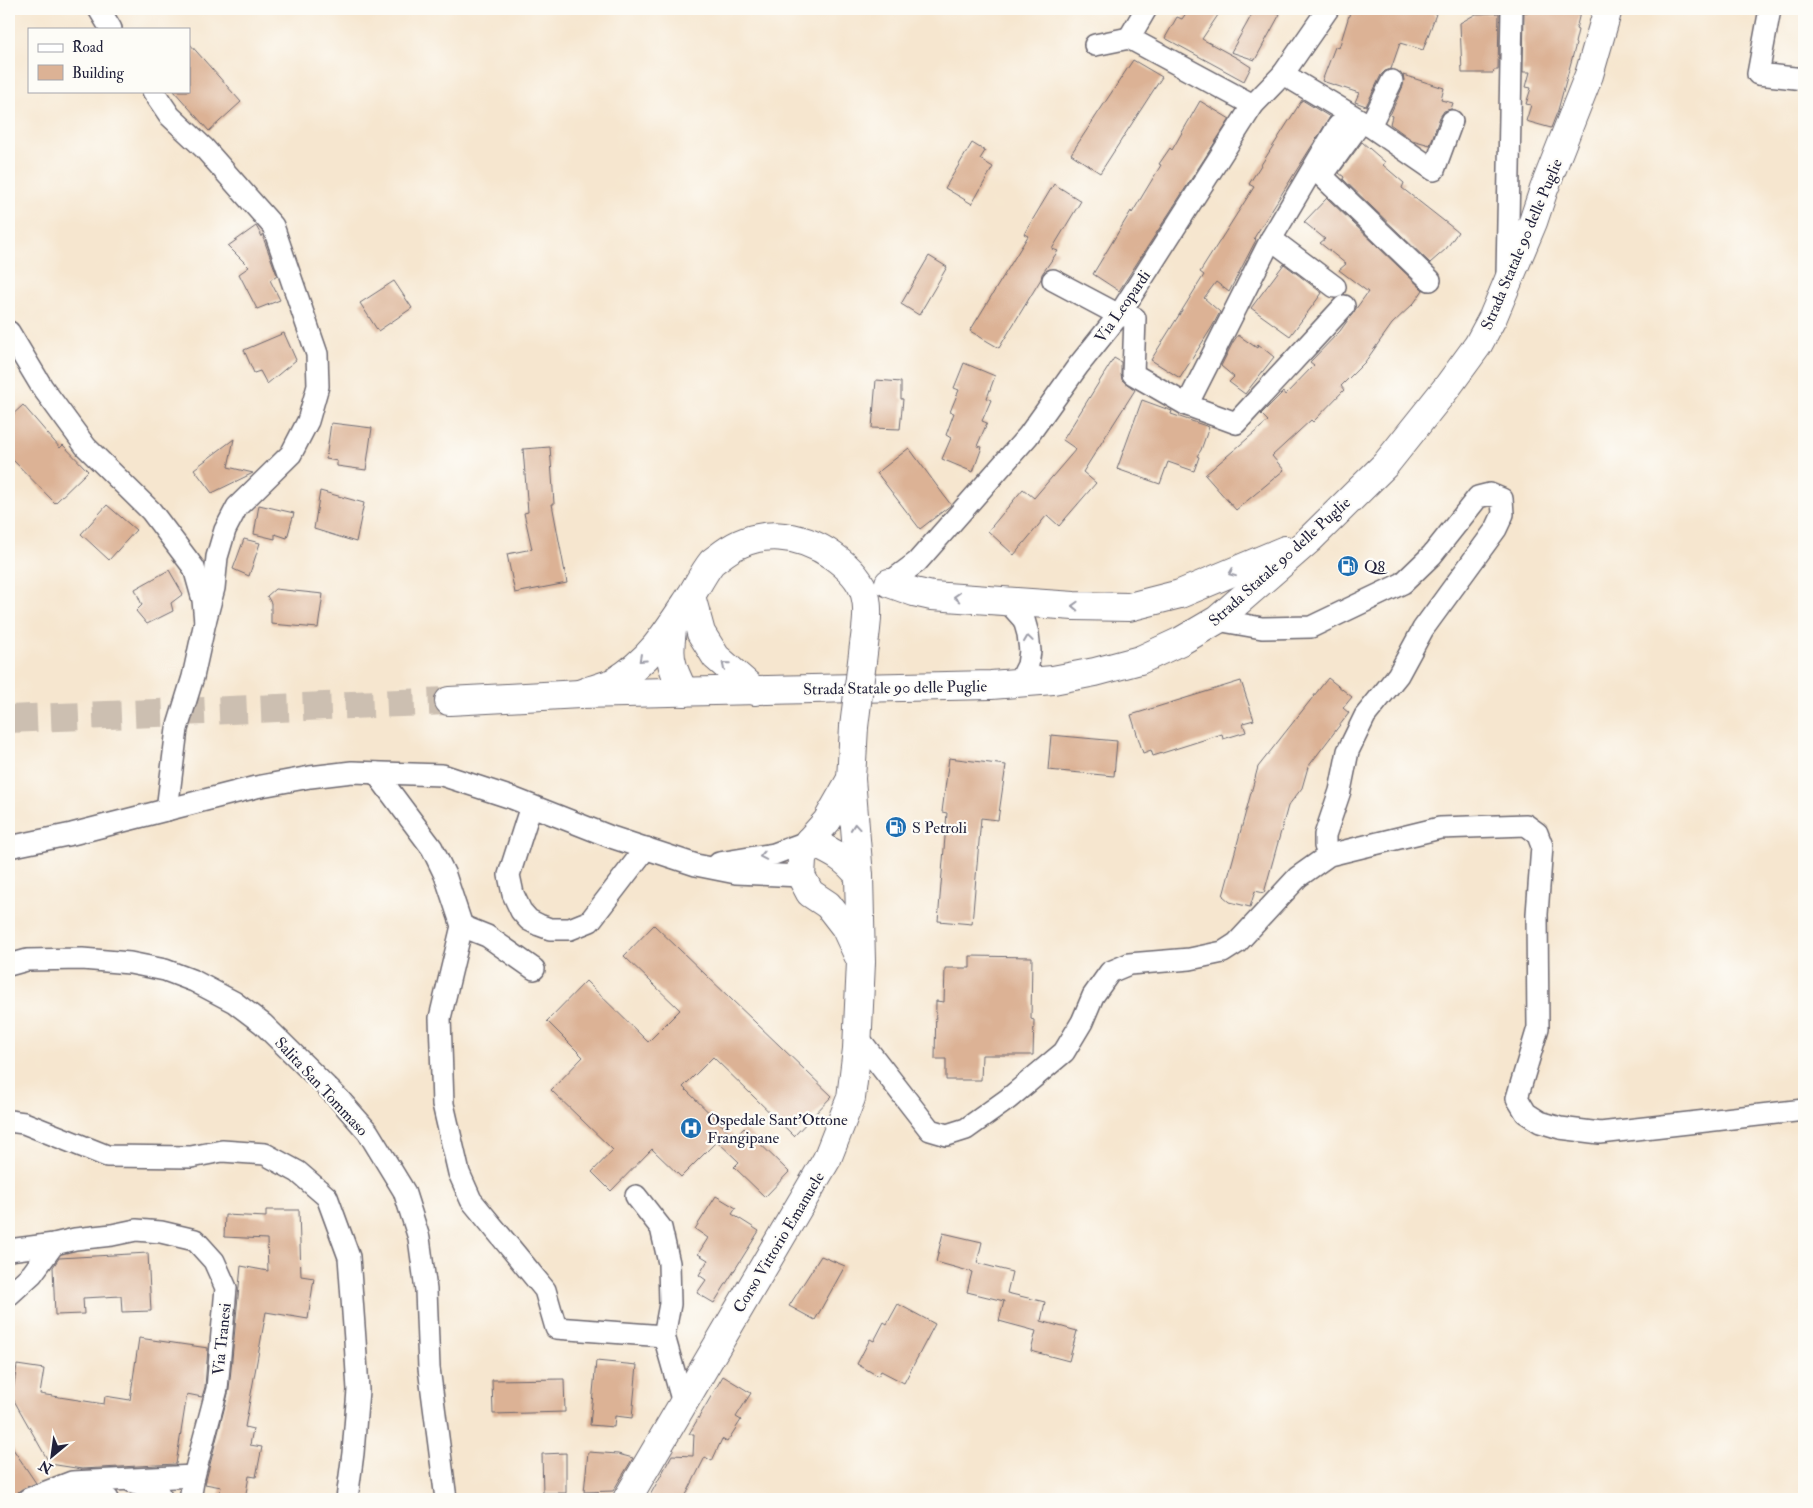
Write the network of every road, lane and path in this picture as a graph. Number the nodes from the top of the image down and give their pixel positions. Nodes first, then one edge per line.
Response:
1 (99, 9) edge
2 (1146, 9) edge
3 (1328, 9) edge
4 (1512, 9) edge
5 (1608, 9) edge
6 (1770, 9) edge
7 (110, 28) edge
8 (1129, 38) junction
9 (1095, 46) dead end
10 (1283, 74) junction
11 (1804, 79) edge
12 (1392, 81) dead end
13 (154, 92) edge
14 (1253, 105) junction
15 (1452, 121) dead end
16 (1366, 123) junction
17 (1338, 126) dead end
18 (1271, 239) junction
19 (1053, 280) dead end
20 (1430, 280) dead end
21 (1507, 284) junction
22 (1335, 287) dead end
23 (1344, 306) dead end
24 (1119, 315) junction
25 (9, 332) edge
26 (1187, 405) junction
27 (1309, 540) junction
28 (876, 584) junction
29 (691, 596) junction
30 (1006, 600) junction
31 (1217, 620) junction
32 (205, 622) junction
33 (673, 622) junction
34 (701, 633) junction
35 (1020, 683) junction
36 (755, 691) junction
37 (684, 692) junction
38 (580, 694) junction
39 (449, 701) tunnel mouth
40 (376, 773) junction
41 (851, 779) junction
42 (531, 806) junction
43 (167, 810) junction
44 (810, 841) junction
45 (9, 847) edge
46 (646, 848) junction
47 (1329, 855) junction
48 (696, 865) junction
49 (801, 876) junction
50 (859, 876) junction
51 (828, 904) junction
52 (462, 926) junction
53 (18, 962) edge
54 (861, 962) junction
55 (534, 969) dead end
56 (858, 1036) junction
57 (1804, 1110) edge
58 (9, 1121) edge
59 (636, 1196) dead end
60 (54, 1244) junction
61 (12, 1250) edge
62 (11, 1293) edge
63 (664, 1336) junction
64 (683, 1403) junction
65 (194, 1476) junction
66 (123, 1480) junction
67 (72, 1482) junction
68 (28, 1499) edge
69 (108, 1499) edge
70 (162, 1499) edge
71 (190, 1499) edge
72 (347, 1499) edge
73 (446, 1499) edge
74 (627, 1499) edge

1 - 7 street
2 - 8 street
3 - 10 street, Via Leopardi
4 - 21 street
5 - 21 main road, Strada Statale 90 delle Puglie
6 - 11 street
8 - 9 street
8 - 14 street
10 - 14 street, Via Leopardi
10 - 16 street
12 - 16 street
13 - 32 street
14 - 24 street, Via Leopardi
15 - 16 street
16 - 20 street
17 - 18 street
18 - 22 street
18 - 26 street
19 - 24 street
21 - 27 main road, Strada Statale 90 delle Puglie
23 - 26 street
24 - 26 street
24 - 28 street, Via Leopardi
25 - 32 street
27 -> 30 main road
27 - 31 main road, Strada Statale 90 delle Puglie
28 - 29 main road
30 -> 28 main road
28 - 41 main road, Corso Vittorio Emanuele, bridge
29 - 33 main road
29 - 34 main road
35 -> 30 street
31 - 35 main road, Strada Statale 90 delle Puglie
31 - 47 street
32 - 43 street
33 - 37 main road
33 -> 38 main road
36 -> 34 main road
34 - 37 main road
35 - 36 main road, Strada Statale 90 delle Puglie
36 - 37 main road, Strada Statale 90 delle Puglie
37 - 38 main road, Strada Statale 90 delle Puglie
38 - 39 main road, Strada Statale 90 delle Puglie
40 - 42 street
40 - 43 street
40 - 52 street
41 - 44 main road, Corso Vittorio Emanuele
50 -> 41 main road, Corso Vittorio Emanuele
42 - 46 street
42 - 46 street
43 - 45 street
44 -> 48 street
44 - 49 main road, Corso Vittorio Emanuele
44 - 50 main road
46 - 48 street
47 - 56 street
47 - 57 street
48 - 49 street
49 - 51 main road, Corso Vittorio Emanuele
50 - 51 main road
50 - 54 main road, Corso Vittorio Emanuele
51 - 54 main road, Corso Vittorio Emanuele
52 - 55 street
52 - 63 street
53 - 73 street, Salita San Tommaso
54 - 56 main road, Corso Vittorio Emanuele
56 - 64 main road, Corso Vittorio Emanuele
58 - 72 street
59 - 63 street
60 - 61 street, Via Tranesi
60 - 62 street
60 - 65 street, Via Tranesi
61 - 62 street
63 - 64 street
64 - 74 main road, Corso Vittorio Emanuele
65 - 66 street
65 - 71 street, Via Tranesi
66 - 67 street
66 - 70 street
67 - 68 street
67 - 69 street

